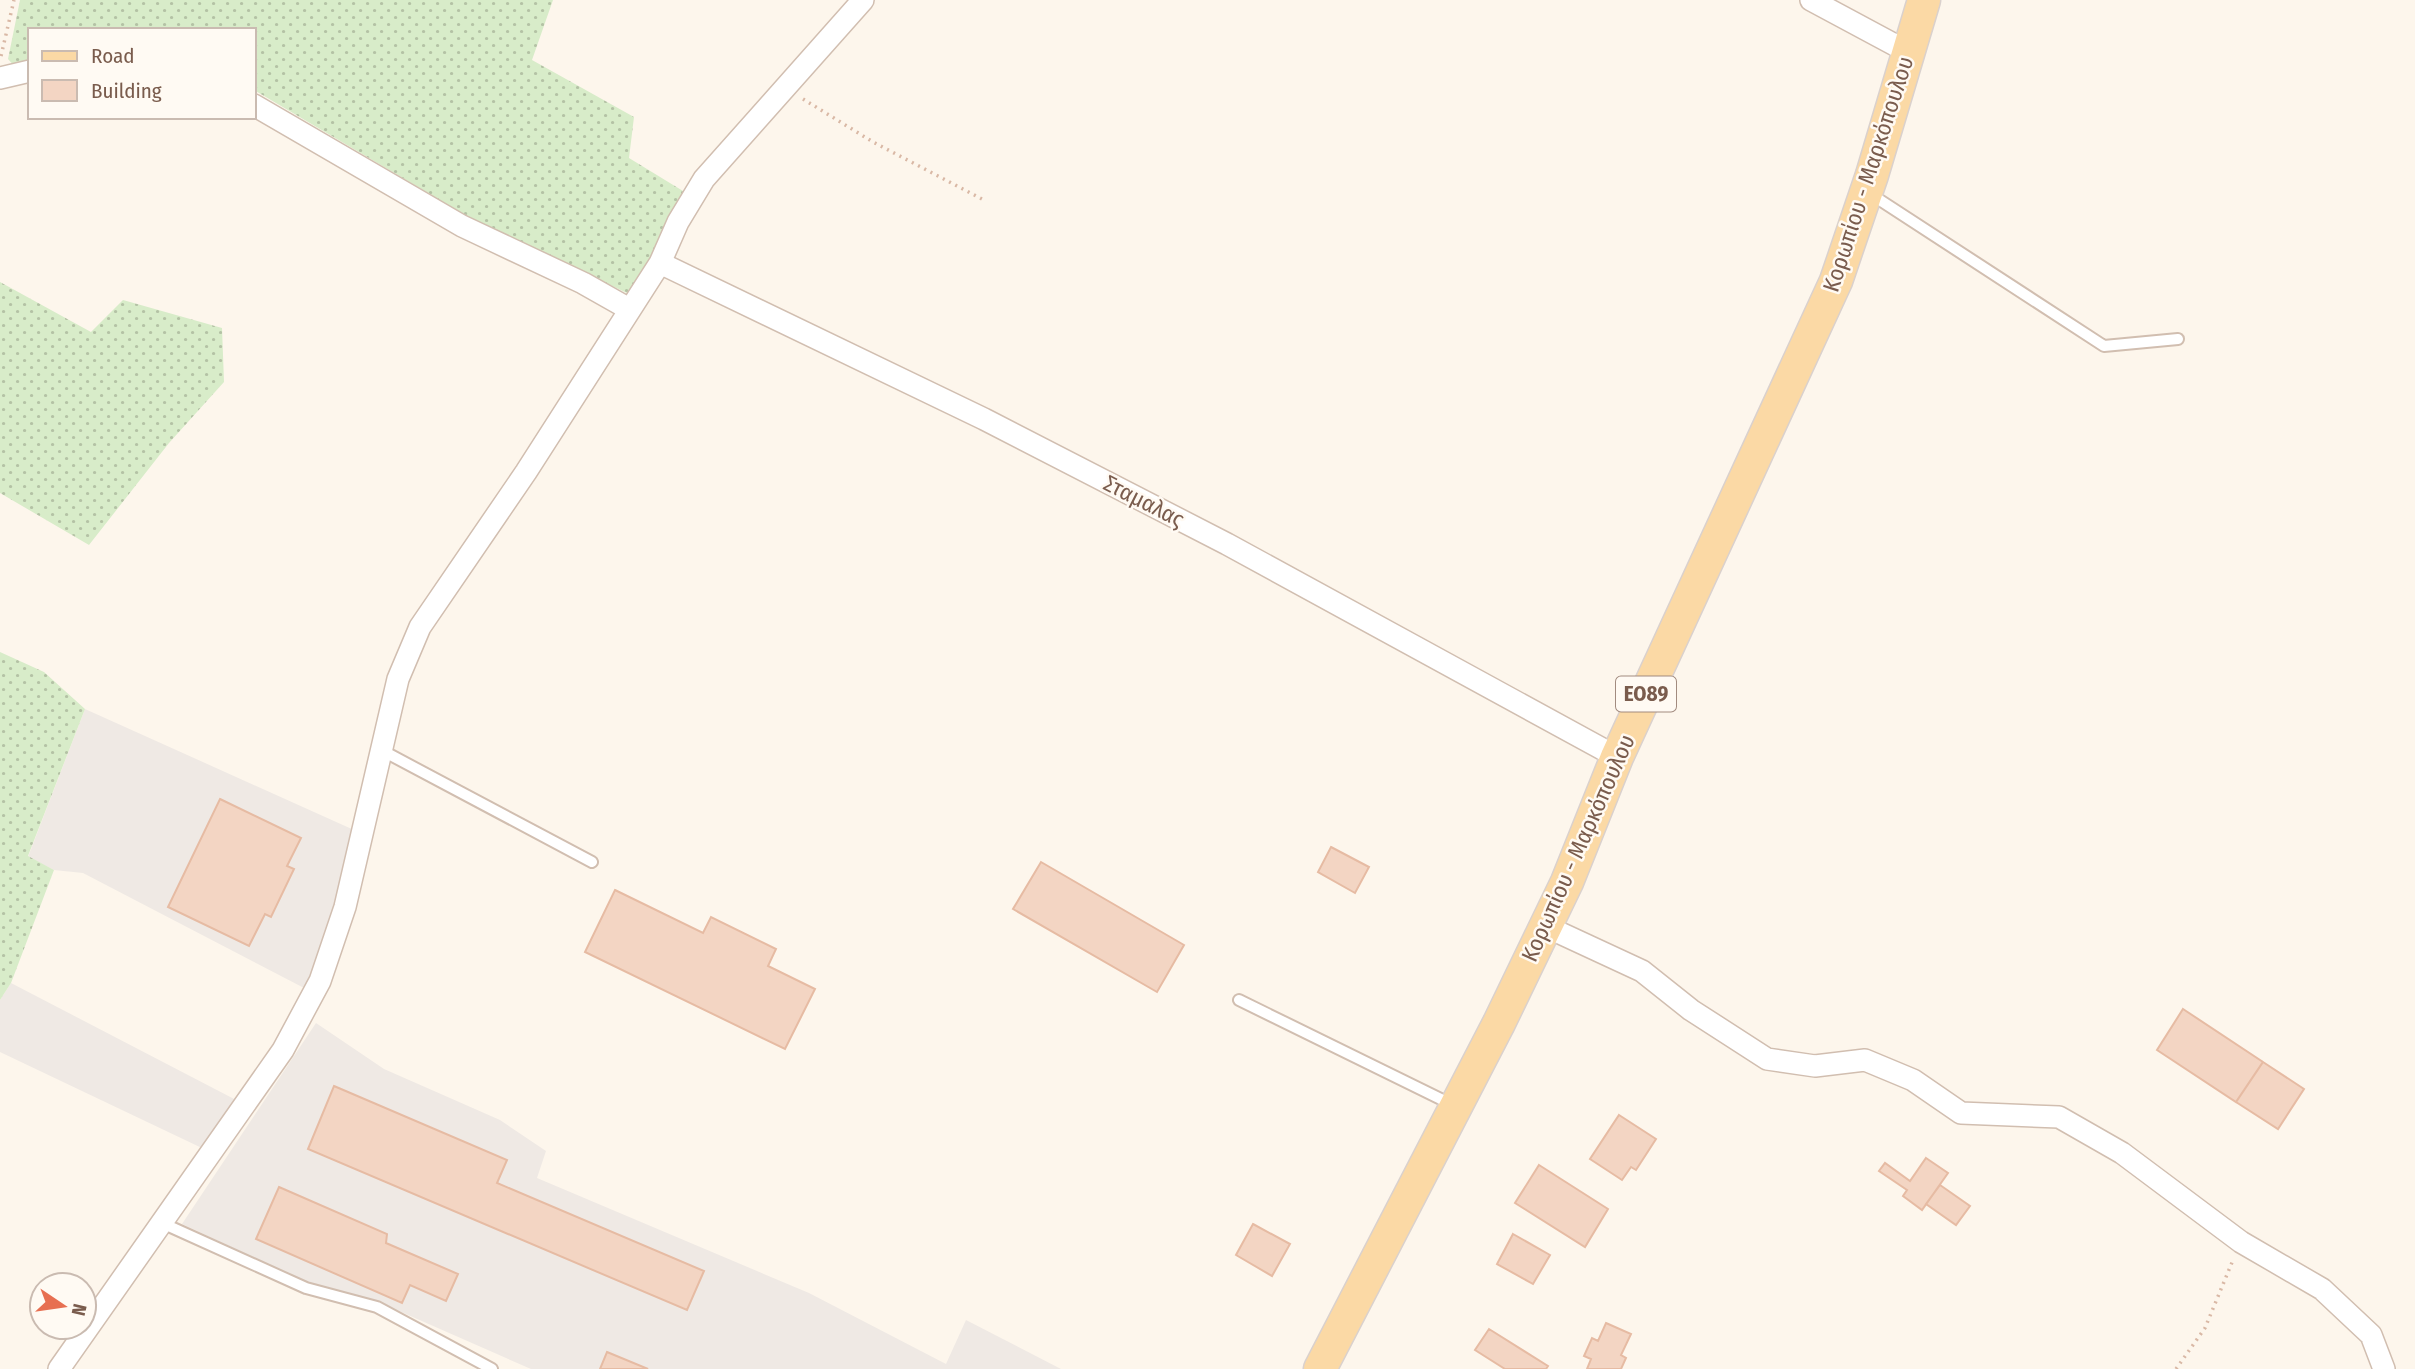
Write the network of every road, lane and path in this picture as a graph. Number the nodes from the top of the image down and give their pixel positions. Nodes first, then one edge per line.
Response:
1 (14, 0) edge
2 (863, 0) edge
3 (1811, 0) edge
4 (1924, 0) edge
5 (1908, 52) junction
6 (0, 60) edge
7 (28, 71) edge
8 (0, 78) edge
9 (787, 82) junction
10 (256, 106) edge
11 (1866, 192) junction
12 (982, 199) dead end
13 (660, 263) junction
14 (629, 309) junction
15 (2178, 339) dead end
16 (383, 751) junction
17 (1617, 758) junction
18 (592, 862) dead end
19 (1545, 926) junction
20 (1239, 1000) dead end
21 (1456, 1106) junction
22 (162, 1223) junction
23 (2241, 1242) junction
24 (59, 1369) edge
25 (492, 1369) edge
26 (1320, 1369) edge
27 (2176, 1369) edge
28 (2384, 1369) edge

1 - 6 path
2 - 9 street
3 - 5 street
4 - 5 main road, Κορωπίου - Μαρκόπουλου / ΕΟ89
5 - 11 main road, Κορωπίου - Μαρκόπουλου / ΕΟ89
7 - 8 street
9 - 12 path
9 - 13 street
10 - 14 street
11 - 15 lane
11 - 17 main road, Κορωπίου - Μαρκόπουλου / ΕΟ89
13 - 14 street
13 - 17 street, Σταμαλας
14 - 16 street
16 - 18 lane
16 - 22 street
17 - 19 main road, Κορωπίου - Μαρκόπουλου / ΕΟ89
19 - 21 main road, Κορωπίου - Μαρκόπουλου / ΕΟ89
19 - 23 street
20 - 21 lane
21 - 26 main road, Κορωπίου - Μαρκόπουλου / ΕΟ89
22 - 24 street
22 - 25 lane
23 - 27 path
23 - 28 street

